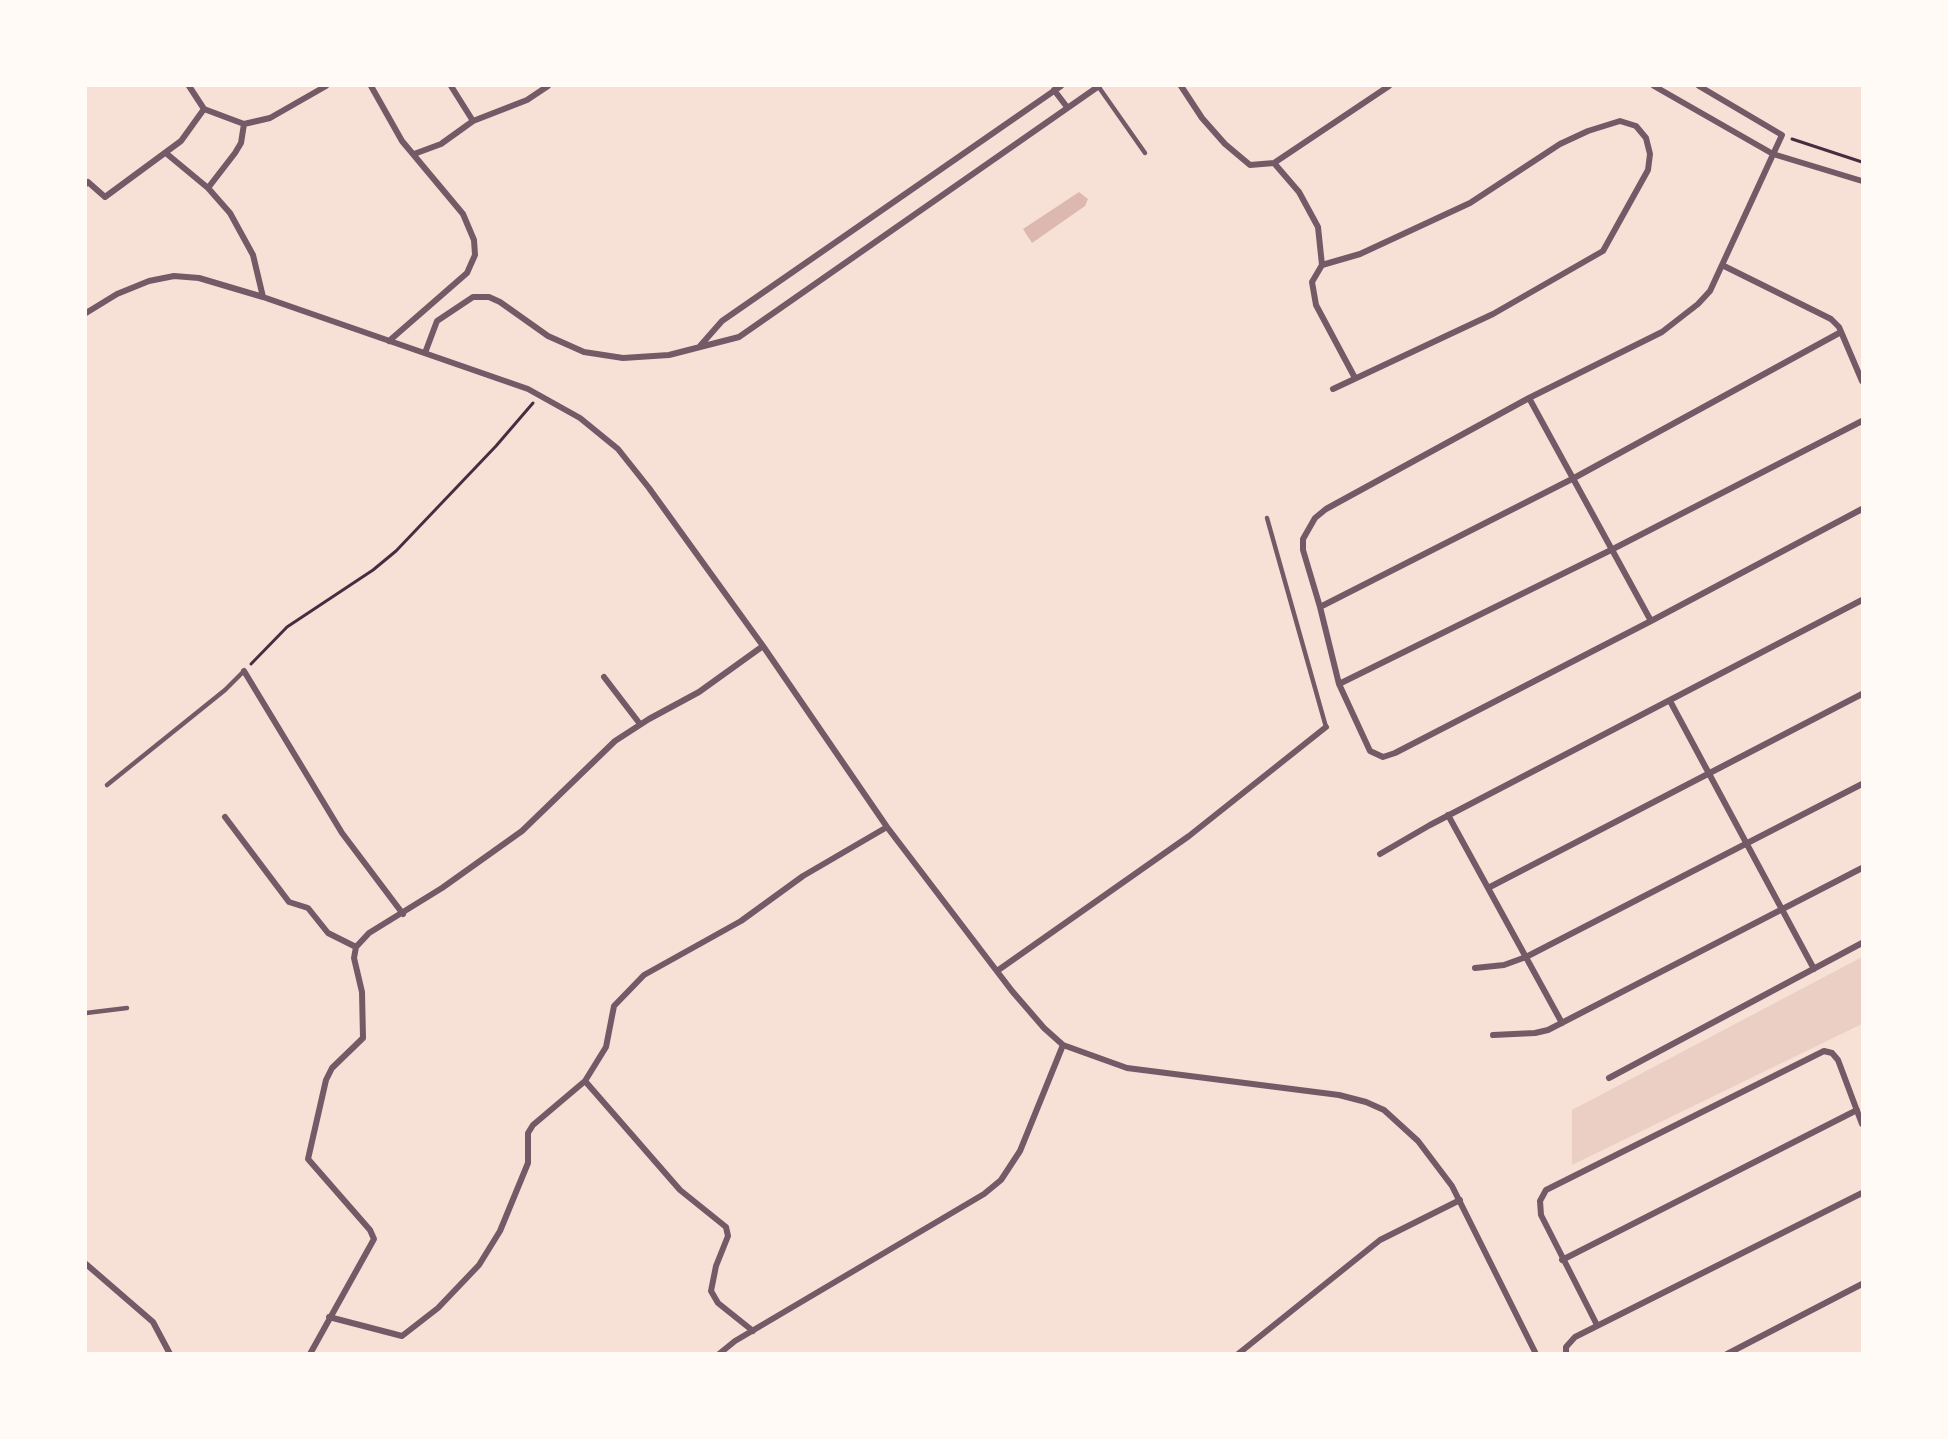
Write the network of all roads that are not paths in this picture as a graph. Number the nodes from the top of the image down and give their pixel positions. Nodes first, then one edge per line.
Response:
1 (189, 86) edge
2 (326, 86) edge
3 (371, 86) edge
4 (451, 86) edge
5 (548, 86) edge
6 (1061, 86) edge
7 (1099, 86) edge
8 (1181, 86) edge
9 (1389, 86) edge
10 (1654, 86) edge
11 (1699, 86) edge
12 (1054, 90) junction
13 (1066, 107) junction
14 (204, 109) junction
15 (473, 121) junction
16 (244, 124) junction
17 (1145, 153) dead end
18 (167, 154) junction
19 (414, 154) junction
20 (1773, 154) junction
21 (1274, 163) junction
22 (1863, 181) edge
23 (86, 184) edge
24 (208, 189) junction
25 (1322, 265) junction
26 (1722, 266) junction
27 (263, 297) junction
28 (86, 313) edge
29 (1841, 332) junction
30 (389, 341) junction
31 (700, 346) junction
32 (424, 353) junction
33 (1355, 378) junction
34 (1863, 381) edge
35 (1333, 389) dead end
36 (1529, 398) junction
37 (1863, 421) edge
38 (1574, 478) junction
39 (1863, 509) edge
40 (1267, 518) dead end
41 (1611, 550) junction
42 (1863, 600) edge
43 (1320, 607) junction
44 (1651, 621) junction
45 (763, 646) junction
46 (244, 671) joint
47 (604, 677) dead end
48 (1339, 684) junction
49 (1863, 694) edge
50 (1670, 700) junction
51 (640, 724) junction
52 (1326, 728) joint
53 (1708, 772) junction
54 (1863, 784) edge
55 (107, 785) dead end
56 (1448, 815) junction
57 (225, 817) dead end
58 (887, 827) junction
59 (1747, 843) junction
60 (1380, 854) dead end
61 (1863, 868) edge
62 (1488, 888) junction
63 (1782, 909) junction
64 (403, 914) junction
65 (1863, 943) edge
66 (356, 947) junction
67 (1526, 957) junction
68 (1475, 968) dead end
69 (1814, 969) junction
70 (997, 971) junction
71 (127, 1008) dead end
72 (86, 1013) edge
73 (1563, 1023) junction
74 (1493, 1035) dead end
75 (1063, 1045) junction
76 (1609, 1078) dead end
77 (585, 1081) junction
78 (1857, 1110) junction
79 (1863, 1124) edge
80 (1863, 1193) edge
81 (1460, 1200) junction
82 (1562, 1260) junction
83 (86, 1264) edge
84 (1863, 1284) edge
85 (330, 1317) junction
86 (1597, 1325) junction
87 (753, 1331) junction
88 (170, 1353) edge
89 (310, 1353) edge
90 (719, 1353) edge
91 (1238, 1353) edge
92 (1536, 1353) edge
93 (1566, 1353) edge
94 (1726, 1353) edge

1 - 14 street
2 - 16 street
3 - 19 street
4 - 15 street
5 - 15 street
6 - 12 street
7 - 13 street
7 - 17 lane
8 - 21 street
9 - 21 street
10 - 20 street
11 - 20 street
12 - 13 street
12 - 31 street
13 - 31 street
14 - 16 street
14 - 18 street
15 - 19 street
16 - 24 street
18 - 23 street
18 - 24 street
19 - 30 street
20 - 22 street
20 - 26 street
21 - 25 street
24 - 27 street
25 - 33 street
25 - 33 street
26 - 29 street
26 - 36 street
27 - 28 street
27 - 30 street
29 - 34 street
29 - 38 street
30 - 32 street
31 - 32 street
32 - 45 street
33 - 35 street
36 - 38 street
36 - 43 street
37 - 41 street
38 - 41 street
38 - 43 street
39 - 44 street
40 - 52 lane
41 - 44 street
41 - 48 street
42 - 50 street
43 - 48 street
44 - 48 street
45 - 51 street
45 - 58 street
46 - 55 lane
46 - 64 street
47 - 51 street
49 - 53 street
50 - 53 street
50 - 56 street
51 - 64 street
52 - 70 street
53 - 59 street
53 - 62 street
54 - 59 street
56 - 60 street
56 - 62 street
57 - 66 street
58 - 70 street
58 - 77 street
59 - 63 street
59 - 67 street
61 - 63 street
62 - 67 street
63 - 69 street
63 - 73 street
64 - 66 street
65 - 69 street
66 - 85 street
67 - 68 street
67 - 73 street
69 - 76 street
70 - 75 street
71 - 72 lane
73 - 74 street
75 - 81 street
75 - 87 street
77 - 85 street
77 - 87 street
78 - 79 street
78 - 82 street
78 - 82 street
80 - 86 street
81 - 91 street
81 - 92 street
82 - 86 street
83 - 88 street
84 - 94 street
85 - 89 street
86 - 93 street
87 - 90 street

